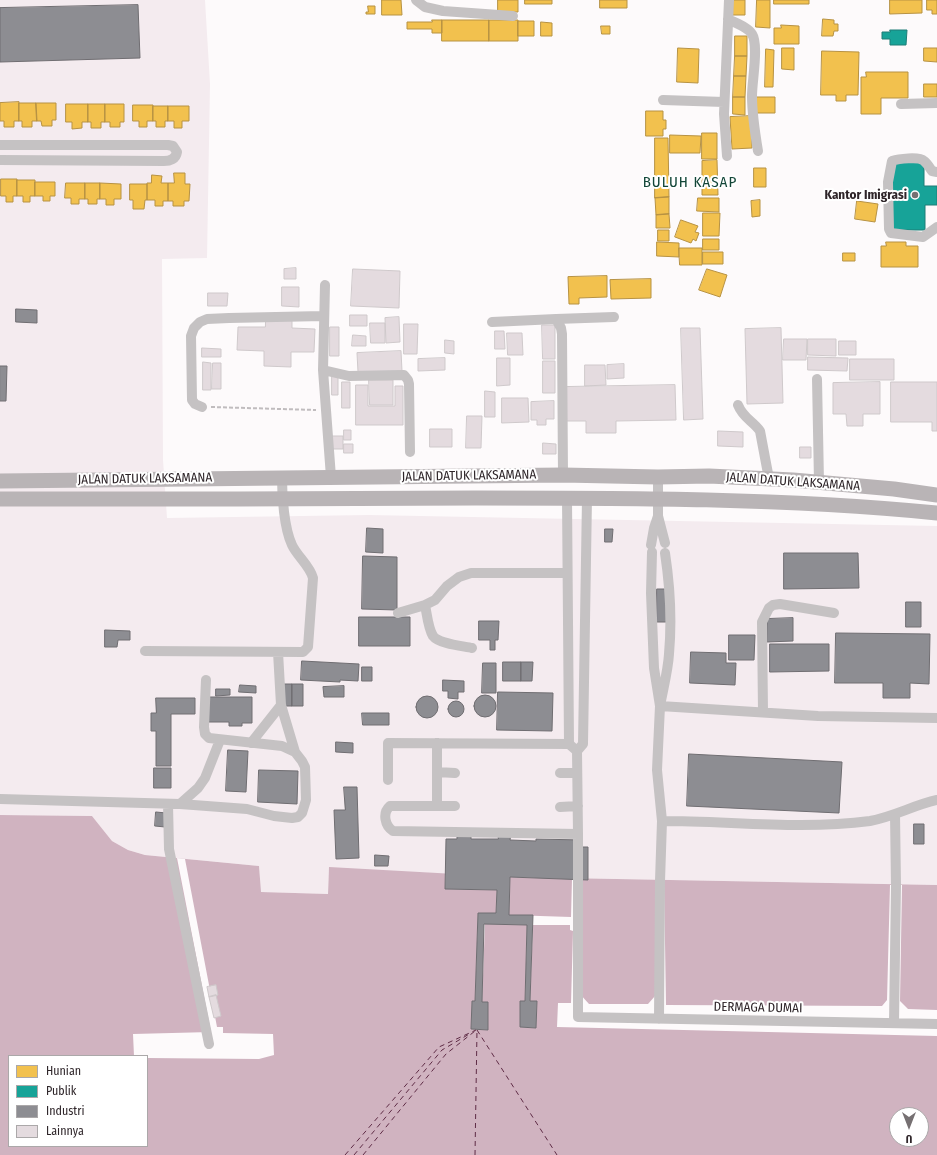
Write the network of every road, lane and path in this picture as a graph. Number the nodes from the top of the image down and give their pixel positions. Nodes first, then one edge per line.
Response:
1 (416, 0) edge
2 (729, 0) edge
3 (513, 16) dead end
4 (728, 19) junction
5 (663, 100) dead end
6 (724, 102) junction
7 (937, 103) edge
8 (901, 104) dead end
9 (0, 145) edge
10 (758, 151) dead end
11 (727, 156) dead end
12 (0, 160) edge
13 (937, 172) edge
14 (937, 227) edge
15 (325, 285) dead end
16 (324, 316) junction
17 (614, 317) dead end
18 (556, 319) junction
19 (492, 322) dead end
20 (323, 370) junction
21 (817, 379) dead end
22 (738, 405) dead end
23 (202, 407) joint
24 (326, 410) junction
25 (410, 452) dead end
26 (563, 475) junction
27 (331, 477) junction
28 (658, 477) junction
29 (282, 478) junction
30 (769, 479) junction
31 (0, 481) edge
32 (819, 482) junction
33 (937, 495) edge
34 (567, 498) junction
35 (587, 498) junction
36 (0, 499) edge
37 (282, 499) junction
38 (658, 499) junction
39 (937, 512) edge
40 (658, 516) junction
41 (567, 573) junction
42 (425, 605) junction
43 (398, 613) dead end
44 (834, 613) dead end
45 (472, 648) dead end
46 (145, 651) dead end
47 (278, 652) junction
48 (206, 680) dead end
49 (281, 705) junction
50 (660, 706) junction
51 (763, 712) junction
52 (937, 718) edge
53 (220, 740) junction
54 (250, 743) junction
55 (437, 743) junction
56 (569, 744) junction
57 (577, 751) junction
58 (295, 752) junction
59 (437, 772) junction
60 (455, 773) dead end
61 (560, 773) dead end
62 (577, 773) junction
63 (388, 780) dead end
64 (0, 800) edge
65 (937, 800) edge
66 (168, 804) junction
67 (180, 804) junction
68 (437, 806) junction
69 (455, 806) dead end
70 (578, 806) junction
71 (560, 807) dead end
72 (895, 814) junction
73 (662, 821) junction
74 (578, 834) junction
75 (659, 1019) junction
76 (894, 1023) junction
77 (937, 1024) edge
78 (209, 1044) dead end

1 - 3 street
2 - 4 street
4 - 6 street
4 - 10 street
5 - 6 street
6 - 11 street
7 - 8 street
9 - 12 street
13 - 14 street
15 - 16 street
16 - 20 street
16 - 23 street
17 - 18 street
18 - 19 street
18 - 26 street
20 - 24 street
20 - 25 street
21 - 32 street
22 - 30 street
23 - 24 path
24 - 27 street
26 - 27 highway, JALAN DATUK LAKSAMANA
26 - 28 highway, JALAN DATUK LAKSAMANA
27 - 29 highway, JALAN DATUK LAKSAMANA
28 - 30 highway, JALAN DATUK LAKSAMANA
28 - 38 street
29 - 31 highway, JALAN DATUK LAKSAMANA
29 - 37 street
30 - 32 highway, JALAN DATUK LAKSAMANA
32 - 33 highway, JALAN DATUK LAKSAMANA
34 - 35 highway, JALAN DATUK LAKSAMANA
34 - 37 highway, JALAN DATUK LAKSAMANA
34 - 41 street
35 - 38 highway, JALAN DATUK LAKSAMANA
35 - 57 street
36 - 37 highway, JALAN DATUK LAKSAMANA
37 - 47 street
38 - 39 highway, JALAN DATUK LAKSAMANA
38 - 40 street
40 - 50 street
40 - 50 street
41 - 42 street
41 - 56 street
42 - 43 street
42 - 45 street
44 - 51 street
46 - 47 street
47 - 49 street
48 - 53 street
49 - 54 street
49 - 58 street
50 - 51 street
50 - 73 street
51 - 52 street
53 - 54 street
53 - 67 street
54 - 58 street
55 - 56 street
55 - 59 street
55 - 63 street
56 - 57 street
57 - 62 street
58 - 67 street
59 - 60 street
59 - 68 street
61 - 62 street
62 - 70 street
64 - 66 street
65 - 72 street
66 - 67 street
66 - 78 street
68 - 69 street
68 - 74 street
70 - 71 street
70 - 74 street
72 - 73 street
72 - 76 street
73 - 75 street
74 - 75 street, DERMAGA DUMAI
75 - 76 street, DERMAGA DUMAI
76 - 77 street, DERMAGA DUMAI

